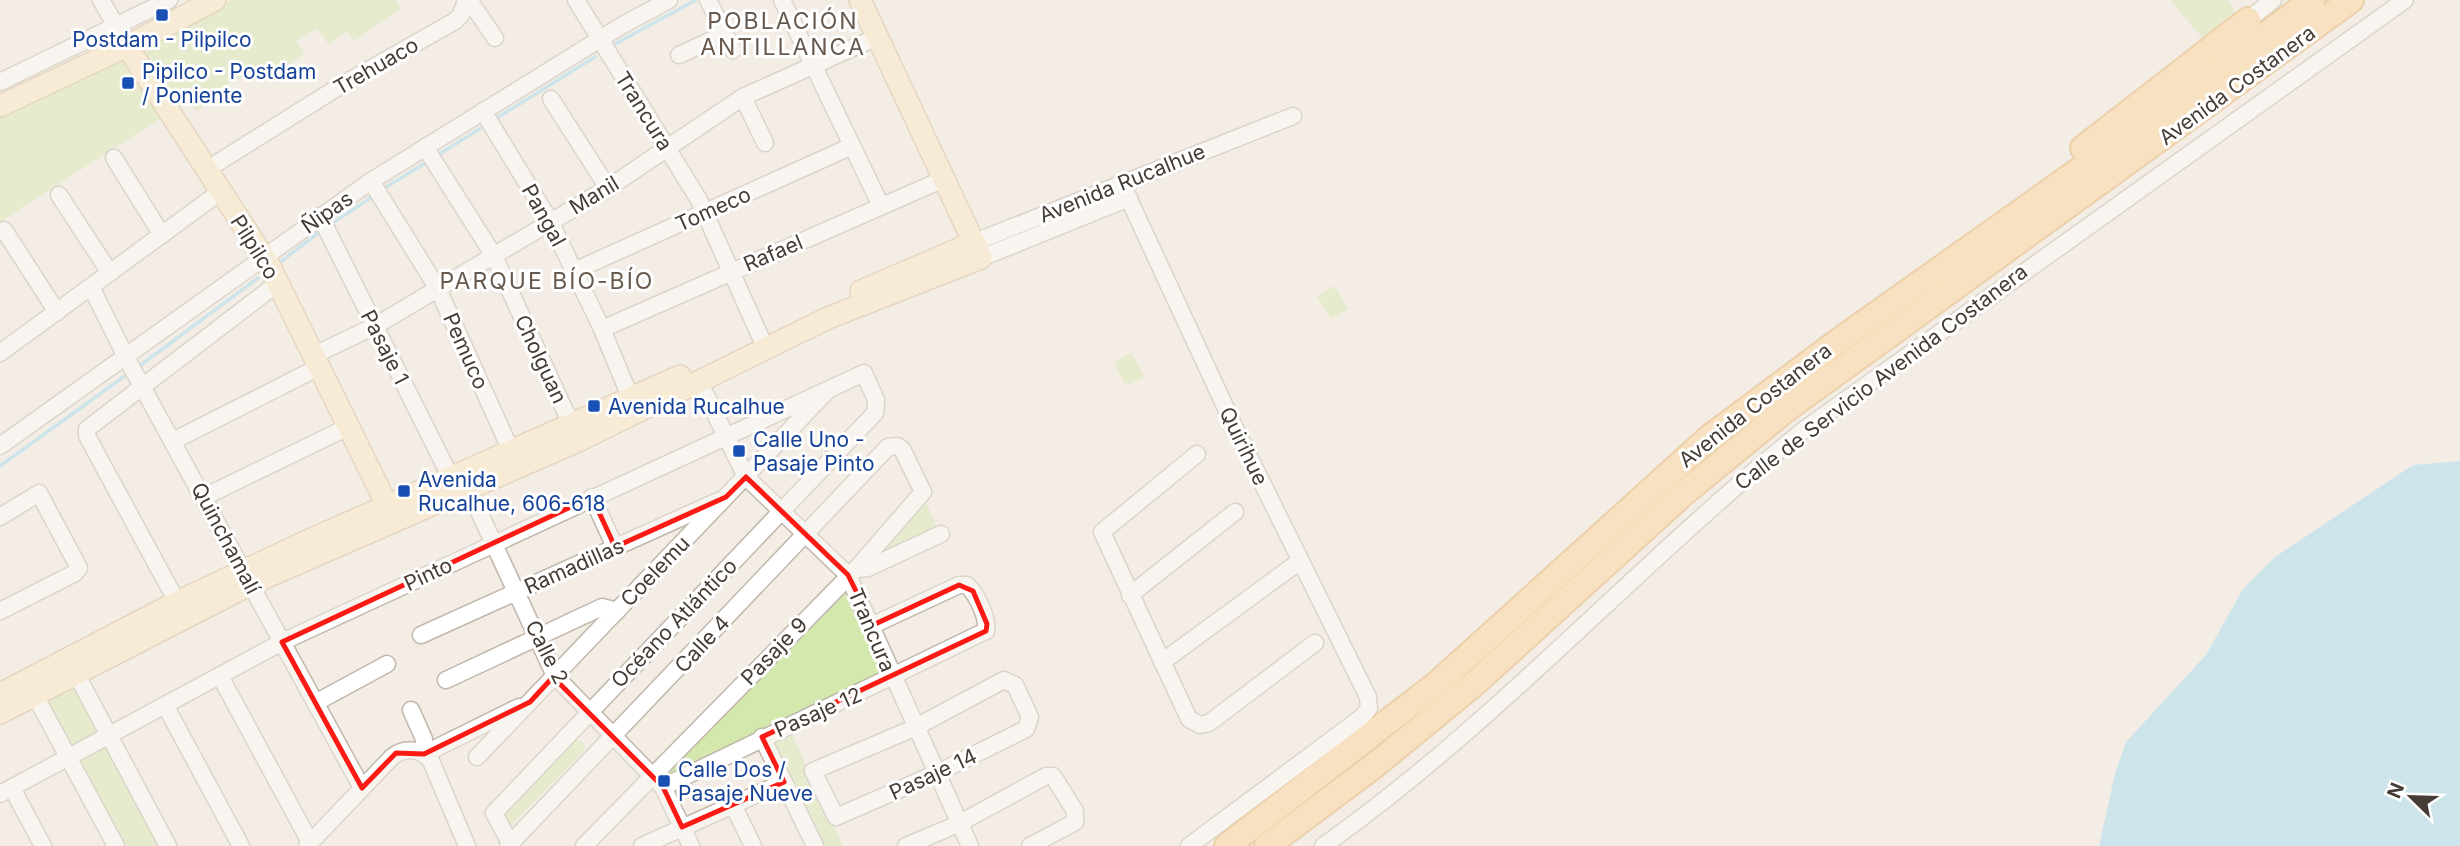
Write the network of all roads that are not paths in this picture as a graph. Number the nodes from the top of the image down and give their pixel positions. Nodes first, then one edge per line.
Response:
1 (102, 0) edge
2 (169, 0) edge
3 (215, 0) edge
4 (467, 0) edge
5 (576, 0) edge
6 (669, 0) edge
7 (708, 0) edge
8 (782, 0) edge
9 (860, 0) edge
10 (2273, 0) edge
11 (2312, 0) edge
12 (2351, 0) edge
13 (2405, 0) edge
14 (2248, 20) joint
15 (116, 27) junction
16 (725, 34) junction
17 (877, 37) junction
18 (495, 38) dead end
19 (600, 40) junction
20 (127, 46) junction
21 (733, 50) dead end
22 (679, 55) dead end
23 (813, 66) junction
24 (0, 82) edge
25 (743, 97) junction
26 (551, 99) dead end
27 (0, 106) edge
28 (483, 111) junction
29 (1293, 116) dead end
30 (765, 143) dead end
31 (852, 146) junction
32 (425, 147) junction
33 (668, 149) junction
34 (114, 158) dead end
35 (206, 170) junction
36 (946, 178) junction
37 (371, 181) junction
38 (1121, 182) junction
39 (608, 188) junction
40 (220, 192) junction
41 (59, 195) dead end
42 (1129, 198) junction
43 (881, 206) junction
44 (705, 212) junction
45 (320, 216) junction
46 (550, 221) junction
47 (4, 230) dead end
48 (162, 234) junction
49 (978, 250) junction
50 (1961, 253) junction
51 (494, 256) junction
52 (264, 258) junction
53 (574, 271) junction
54 (731, 271) junction
55 (110, 273) junction
56 (278, 283) junction
57 (91, 287) junction
58 (438, 289) junction
59 (57, 312) junction
60 (375, 326) junction
61 (602, 329) junction
62 (761, 338) junction
63 (0, 353) edge
64 (315, 362) junction
65 (134, 371) junction
66 (698, 376) junction
67 (834, 384) junction
68 (631, 399) junction
69 (877, 408) joint
70 (572, 426) junction
71 (348, 427) junction
72 (725, 435) junction
73 (173, 441) junction
74 (0, 446) edge
75 (897, 446) joint
76 (512, 453) junction
77 (1197, 454) dead end
78 (746, 477) junction
79 (459, 483) junction
80 (204, 497) junction
81 (592, 497) junction
82 (726, 497) junction
83 (387, 505) junction
84 (781, 511) junction
85 (1235, 512) dead end
86 (0, 517) edge
87 (941, 534) dead end
88 (806, 535) junction
89 (494, 543) junction
90 (615, 547) junction
91 (1300, 561) junction
92 (852, 572) junction
93 (247, 577) junction
94 (517, 592) junction
95 (1130, 595) junction
96 (177, 602) junction
97 (0, 611) edge
98 (617, 611) junction
99 (873, 625) junction
100 (421, 635) dead end
101 (538, 639) junction
102 (282, 642) junction
103 (1315, 643) dead end
104 (1162, 662) junction
105 (387, 664) dead end
106 (72, 665) junction
107 (220, 676) junction
108 (555, 676) junction
109 (892, 678) junction
110 (446, 680) dead end
111 (31, 687) junction
112 (0, 694) edge
113 (530, 702) junction
114 (315, 703) junction
115 (165, 705) junction
116 (411, 710) dead end
117 (0, 712) edge
118 (588, 712) junction
119 (915, 728) junction
120 (109, 735) junction
121 (614, 737) junction
122 (762, 737) junction
123 (425, 754) junction
124 (69, 757) junction
125 (477, 757) dead end
126 (936, 774) junction
127 (658, 781) junction
128 (784, 782) junction
129 (362, 788) junction
130 (6, 791) edge
131 (733, 805) junction
132 (958, 824) junction
133 (682, 827) junction
134 (309, 844) edge
135 (509, 844) edge
136 (43, 846) edge
137 (116, 846) edge
138 (168, 846) edge
139 (241, 846) edge
140 (467, 846) edge
141 (584, 846) edge
142 (642, 846) edge
143 (691, 846) edge
144 (753, 846) edge
145 (815, 846) edge
146 (906, 846) edge
147 (970, 846) edge
148 (1030, 846) edge
149 (1189, 846) edge
150 (1227, 846) edge
151 (1267, 846) edge
152 (1323, 846) edge

1 - 15 street, Pilpilco
2 - 15 street
3 - 20 street
4 - 18 street
4 - 35 street, Trehuaco
5 - 19 street, Trancura
6 - 19 street, Ñipas
7 - 16 street
8 - 23 street
9 - 17 street
10 - 14 street
11 - 50 main road, Avenida Costanera
12 - 151 main road, Avenida Costanera
13 - 152 street, Calle de Servicio Avenida Costanera
14 - 50 main road
15 - 20 street, Pilpilco
15 - 24 street
16 - 21 street
16 - 22 street
17 - 23 street, Manil
17 - 36 street
19 - 28 street, Ñipas
19 - 33 street, Trancura
20 - 27 street
20 - 35 street, Pilpilco
23 - 25 street, Manil
23 - 31 street
25 - 30 street
25 - 33 street, Manil
26 - 39 street
28 - 32 street, Ñipas
28 - 46 street, Pangal
29 - 38 street, Avenida Rucalhue
31 - 43 street
31 - 44 street, Tomeco
32 - 37 street, Ñipas
32 - 51 street, Cholguan
33 - 39 street, Manil
33 - 44 street, Trancura
34 - 48 street
35 - 40 street, Pilpilco
36 - 43 street, Rafael
36 - 49 street
37 - 45 street, Ñipas
37 - 58 street, Pemuco
38 - 42 street, Quirihue
38 - 49 street, Avenida Rucalhue
39 - 46 street, Manil
40 - 48 street
40 - 52 street, Pilpilco
41 - 55 street
42 - 49 street, Avenida Rucalhue
42 - 91 street, Quirihue
43 - 54 street, Rafael
44 - 53 street, Tomeco
44 - 54 street, Trancura
45 - 52 street, Ñipas
45 - 60 street, Pasaje 1
46 - 51 street, Manil
46 - 53 street, Pangal
47 - 59 street
48 - 55 street
49 - 62 street, Avenida Rucalhue
49 - 66 street, Avenida Rucalhue
50 - 150 main road, Avenida Costanera
51 - 58 street, Manil
51 - 70 street, Cholguan
52 - 56 street, Pilpilco
52 - 65 street, Ñipas
53 - 61 street, Pangal
54 - 61 street, Rafael
54 - 62 street, Trancura
55 - 57 street
56 - 64 street, Pilpilco
56 - 65 street, Ñipas
57 - 59 street
57 - 65 street, Quinchamalí
58 - 60 street, Manil
58 - 76 street, Pemuco
59 - 63 street
60 - 64 street, Manil
60 - 79 street, Pasaje 1
61 - 68 street, Pangal
62 - 66 street, Avenida Rucalhue
64 - 71 street, Pilpilco
64 - 73 street, Manil
65 - 73 street, Quinchamalí
65 - 74 street, Ñipas
65 - 96 street, Ñipas
66 - 68 street, Avenida Rucalhue
66 - 72 street, Trancura
66 - 79 street, Avenida Rucalhue
67 - 69 street, Pinto
67 - 72 street, Pinto
67 - 78 street, Coelemu
68 - 70 street, Avenida Rucalhue
69 - 84 street, Océano Atlántico
70 - 76 street, Avenida Rucalhue
71 - 80 street
71 - 83 street, Pilpilco
72 - 78 street, Trancura
72 - 81 street, Pinto
73 - 80 street, Quinchamalí
75 - 88 street, Calle 4
75 - 92 street, Pasaje 9
76 - 79 street, Avenida Rucalhue
77 - 95 street
78 - 82 street, Coelemu
78 - 84 street, Trancura
79 - 83 street, Avenida Rucalhue
79 - 89 street, Calle 2
79 - 93 street, Avenida Rucalhue
80 - 93 street, Quinchamalí
81 - 89 street, Pinto
81 - 90 street
82 - 90 street, Ramadillas
82 - 98 street, Coelemu
83 - 93 street, Avenida Rucalhue
84 - 88 street, Trancura
84 - 118 street, Océano Atlántico
85 - 95 street
86 - 97 street
87 - 92 street
88 - 92 street, Trancura
88 - 121 street, Calle 4
89 - 94 street, Calle 2
89 - 102 street, Pinto
90 - 94 street, Ramadillas
91 - 104 street
91 - 149 street, Quirihue
92 - 99 street, Trancura
92 - 127 street, Pasaje 9
93 - 96 street, Avenida Rucalhue
93 - 102 street, Quinchamalí
93 - 106 street, Avenida Rucalhue
94 - 100 street, Ramadillas
94 - 101 street, Calle 2
95 - 104 street
96 - 106 street, Avenida Rucalhue
98 - 101 street
98 - 108 street, Coelemu
99 - 109 street, Trancura
99 - 109 street, Pasaje 12
101 - 108 street, Calle 2
101 - 110 street
102 - 107 street, Pinto
102 - 114 street, Quinchamalí
103 - 104 street
105 - 114 street
106 - 111 street, Avenida Rucalhue
106 - 120 street
107 - 115 street, Pinto
107 - 134 street
108 - 113 street, Coelemu
108 - 118 street, Calle 2
109 - 119 street, Trancura
109 - 122 street, Pasaje 12
111 - 112 street, Avenida Rucalhue
111 - 117 street, Avenida Rucalhue
111 - 124 street
113 - 123 street
113 - 125 street, Coelemu
114 - 129 street, Quinchamalí
115 - 120 street, Pinto
115 - 139 street
116 - 123 street
118 - 121 street, Calle 2
118 - 135 street, Océano Atlántico
119 - 126 street, Trancura
119 - 126 street, Pasaje 14
119 - 126 street, Pasaje 14
120 - 124 street, Pinto
120 - 138 street
121 - 127 street, Calle 2
121 - 135 street, Calle 4
122 - 127 street, Pasaje 12
122 - 128 street
123 - 129 street
123 - 140 street
124 - 130 street, Pinto
124 - 137 street
126 - 132 street, Trancura
127 - 133 street, Calle 2
127 - 141 street, Pasaje 9
128 - 131 street
128 - 145 street
129 - 134 street
130 - 136 street
131 - 133 street
131 - 144 street
132 - 146 street
132 - 147 street, Trancura
132 - 148 street
133 - 142 street
133 - 143 street, Calle 2

